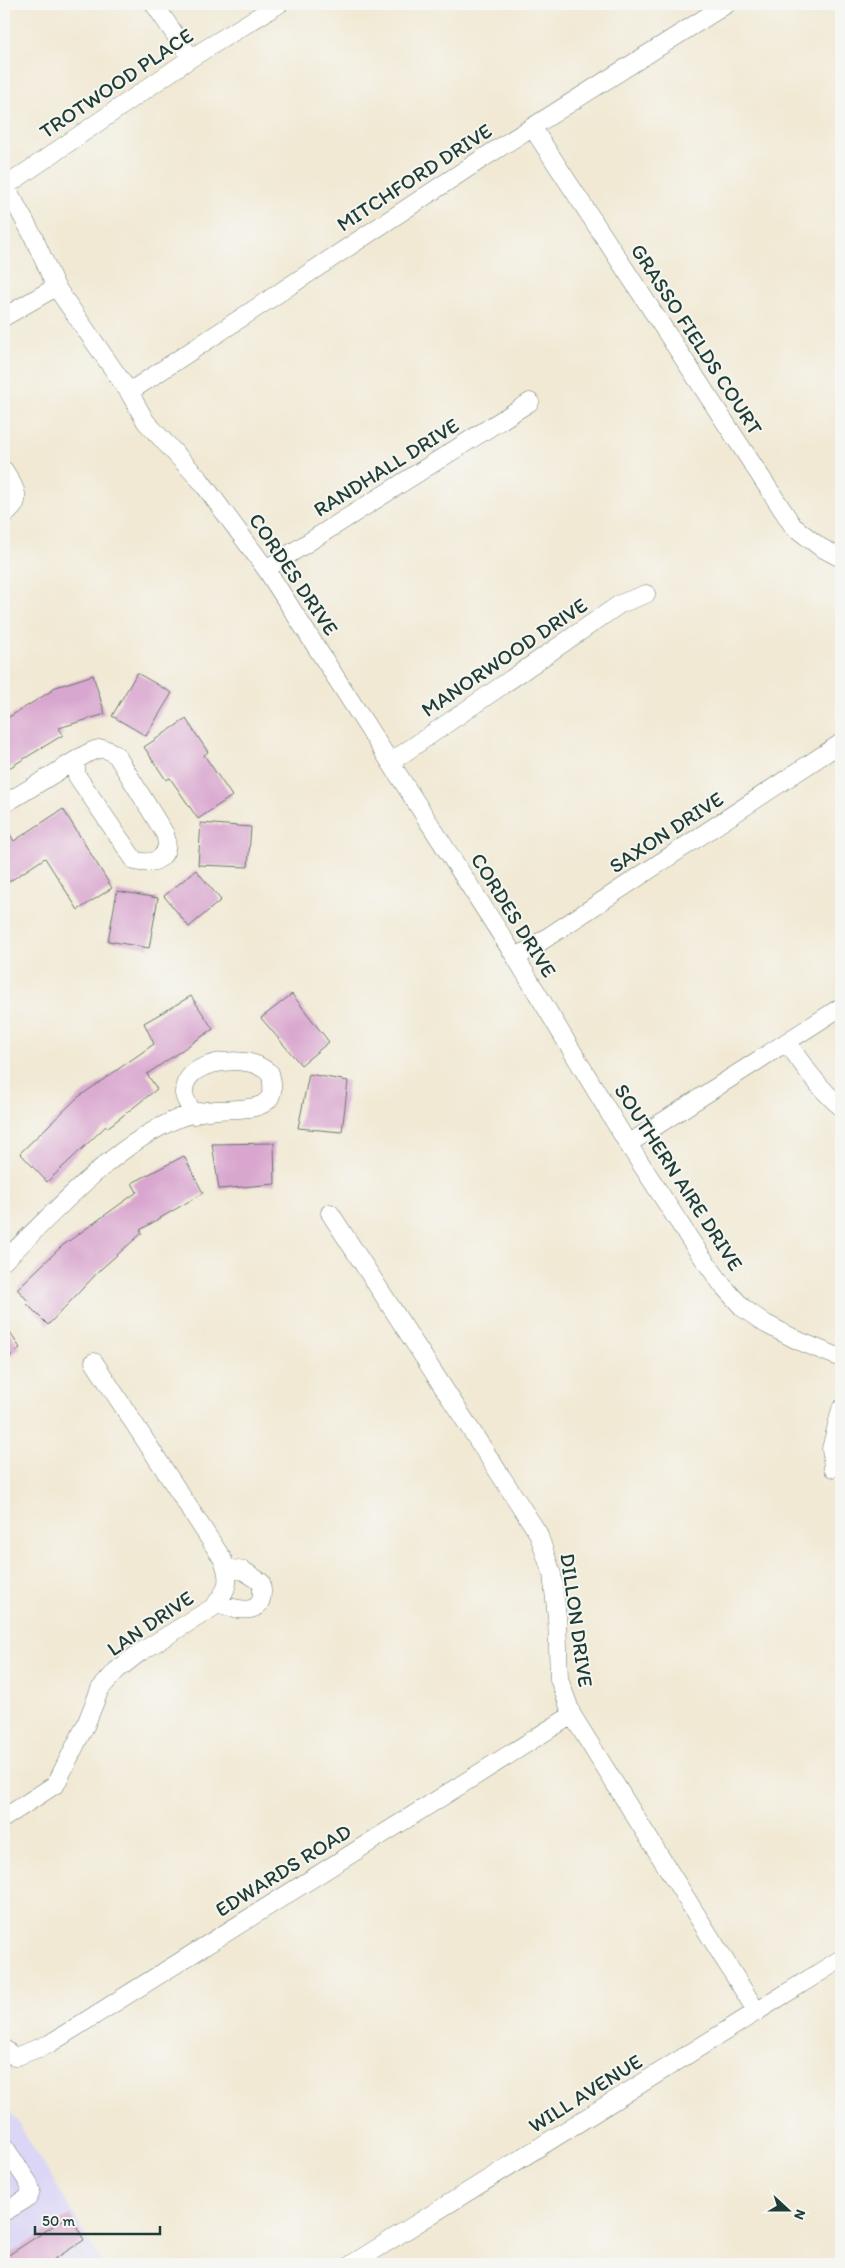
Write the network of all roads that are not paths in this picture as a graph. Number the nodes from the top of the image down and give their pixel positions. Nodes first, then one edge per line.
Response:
1 (154, 4) edge
2 (279, 4) edge
3 (727, 4) edge
4 (191, 58) junction
5 (532, 127) junction
6 (5, 184) edge
7 (56, 287) junction
8 (4, 317) edge
9 (129, 392) junction
10 (530, 402) dead end
11 (4, 470) edge
12 (4, 514) edge
13 (841, 558) edge
14 (266, 569) junction
15 (646, 594) dead end
16 (841, 743) edge
17 (75, 761) junction
18 (391, 762) junction
19 (4, 804) edge
20 (516, 958) junction
21 (540, 999) joint
22 (841, 1007) edge
23 (787, 1042) junction
24 (841, 1107) edge
25 (194, 1115) junction
26 (628, 1144) junction
27 (330, 1214) dead end
28 (4, 1260) edge
29 (841, 1358) edge
30 (94, 1362) dead end
31 (841, 1409) edge
32 (833, 1468) dead end
33 (226, 1568) junction
34 (216, 1604) junction
35 (572, 1715) junction
36 (4, 1818) edge
37 (841, 1959) edge
38 (757, 2012) junction
39 (10, 2053) edge
40 (4, 2146) edge
41 (4, 2212) edge
42 (353, 2264) edge

1 - 4 street
2 - 4 street, TROTWOOD PLACE
3 - 5 street, MITCHFORD DRIVE
4 - 6 street, TROTWOOD PLACE
5 - 9 street, MITCHFORD DRIVE
5 - 13 street, GRASSO FIELDS COURT
6 - 7 street, CORDES DRIVE
7 - 8 street
7 - 9 street, CORDES DRIVE
9 - 14 street, CORDES DRIVE
10 - 14 street, RANDHALL DRIVE
11 - 12 street
14 - 18 street, CORDES DRIVE
15 - 18 street, MANORWOOD DRIVE
16 - 20 street, SAXON DRIVE
17 - 17 street
17 - 19 street
18 - 20 street, CORDES DRIVE
20 - 21 street, CORDES DRIVE
21 - 26 street, SOUTHERN AIRE DRIVE
22 - 23 street
23 - 24 street
23 - 26 street
25 - 25 street
25 - 28 street
26 - 29 street, SOUTHERN AIRE DRIVE
27 - 35 street, DILLON DRIVE
30 - 33 street
31 - 32 street
33 - 34 street, LAN DRIVE
33 - 34 street, LAN DRIVE
34 - 36 street, LAN DRIVE
35 - 38 street, DILLON DRIVE
35 - 39 street, EDWARDS ROAD
37 - 38 street, WILL AVENUE
38 - 42 street, WILL AVENUE
40 - 41 street

